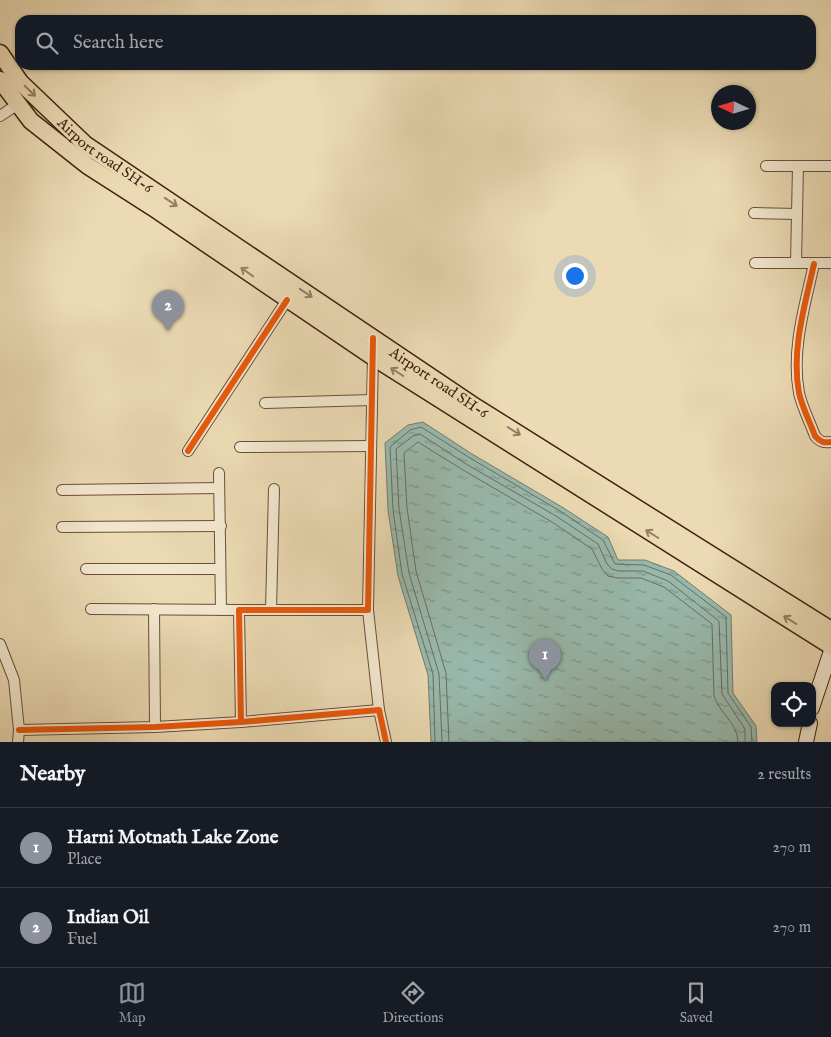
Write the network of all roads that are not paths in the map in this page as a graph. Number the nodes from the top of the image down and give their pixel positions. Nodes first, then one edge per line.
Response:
1 (0, 53) edge
2 (0, 80) edge
3 (18, 104) junction
4 (0, 116) edge
5 (766, 166) dead end
6 (798, 166) junction
7 (831, 166) edge
8 (754, 213) dead end
9 (797, 214) junction
10 (754, 263) dead end
11 (796, 263) junction
12 (831, 263) edge
13 (814, 264) junction
14 (287, 300) junction
15 (373, 338) junction
16 (373, 357) junction
17 (372, 400) junction
18 (265, 402) dead end
19 (831, 442) edge
20 (371, 446) junction
21 (240, 447) dead end
22 (188, 451) dead end
23 (219, 473) dead end
24 (219, 488) junction
25 (274, 489) dead end
26 (62, 490) dead end
27 (620, 506) junction
28 (221, 526) junction
29 (62, 527) dead end
30 (86, 569) dead end
31 (220, 569) junction
32 (91, 609) dead end
33 (154, 609) junction
34 (221, 610) junction
35 (239, 610) junction
36 (271, 610) junction
37 (368, 610) junction
38 (831, 630) edge
39 (0, 644) edge
40 (831, 646) edge
41 (831, 651) edge
42 (816, 696) edge
43 (379, 710) junction
44 (241, 722) junction
45 (155, 727) junction
46 (809, 727) edge
47 (19, 730) junction
48 (18, 742) edge
49 (386, 742) edge
50 (806, 742) edge

1 -> 15 main road, Airport road SH-6
2 - 3 main road
3 - 4 street
14 -> 3 main road
5 - 6 street
6 - 7 street
6 - 9 street
8 - 9 street
9 - 11 street
10 - 11 street
11 - 13 street
12 - 13 street
13 - 19 street
14 - 16 main road
14 - 22 street
15 - 16 street
15 -> 27 main road, Airport road SH-6
16 - 17 street
27 -> 16 main road
17 - 18 street
17 - 20 street
20 - 21 street
20 - 37 street
23 - 24 street
24 - 26 street
24 - 28 street
25 - 36 street
27 - 38 main road, Airport road SH-6
40 -> 27 main road
28 - 29 street
28 - 31 street
30 - 31 street
31 - 34 street
32 - 33 street
33 - 34 street
33 - 45 street
34 - 35 street
35 - 36 street
35 - 44 street
36 - 37 street
37 - 43 street
39 - 47 street
41 - 42 main road
43 - 44 street
43 - 49 street
44 - 45 street
45 - 47 street
46 - 50 main road
47 - 48 street

